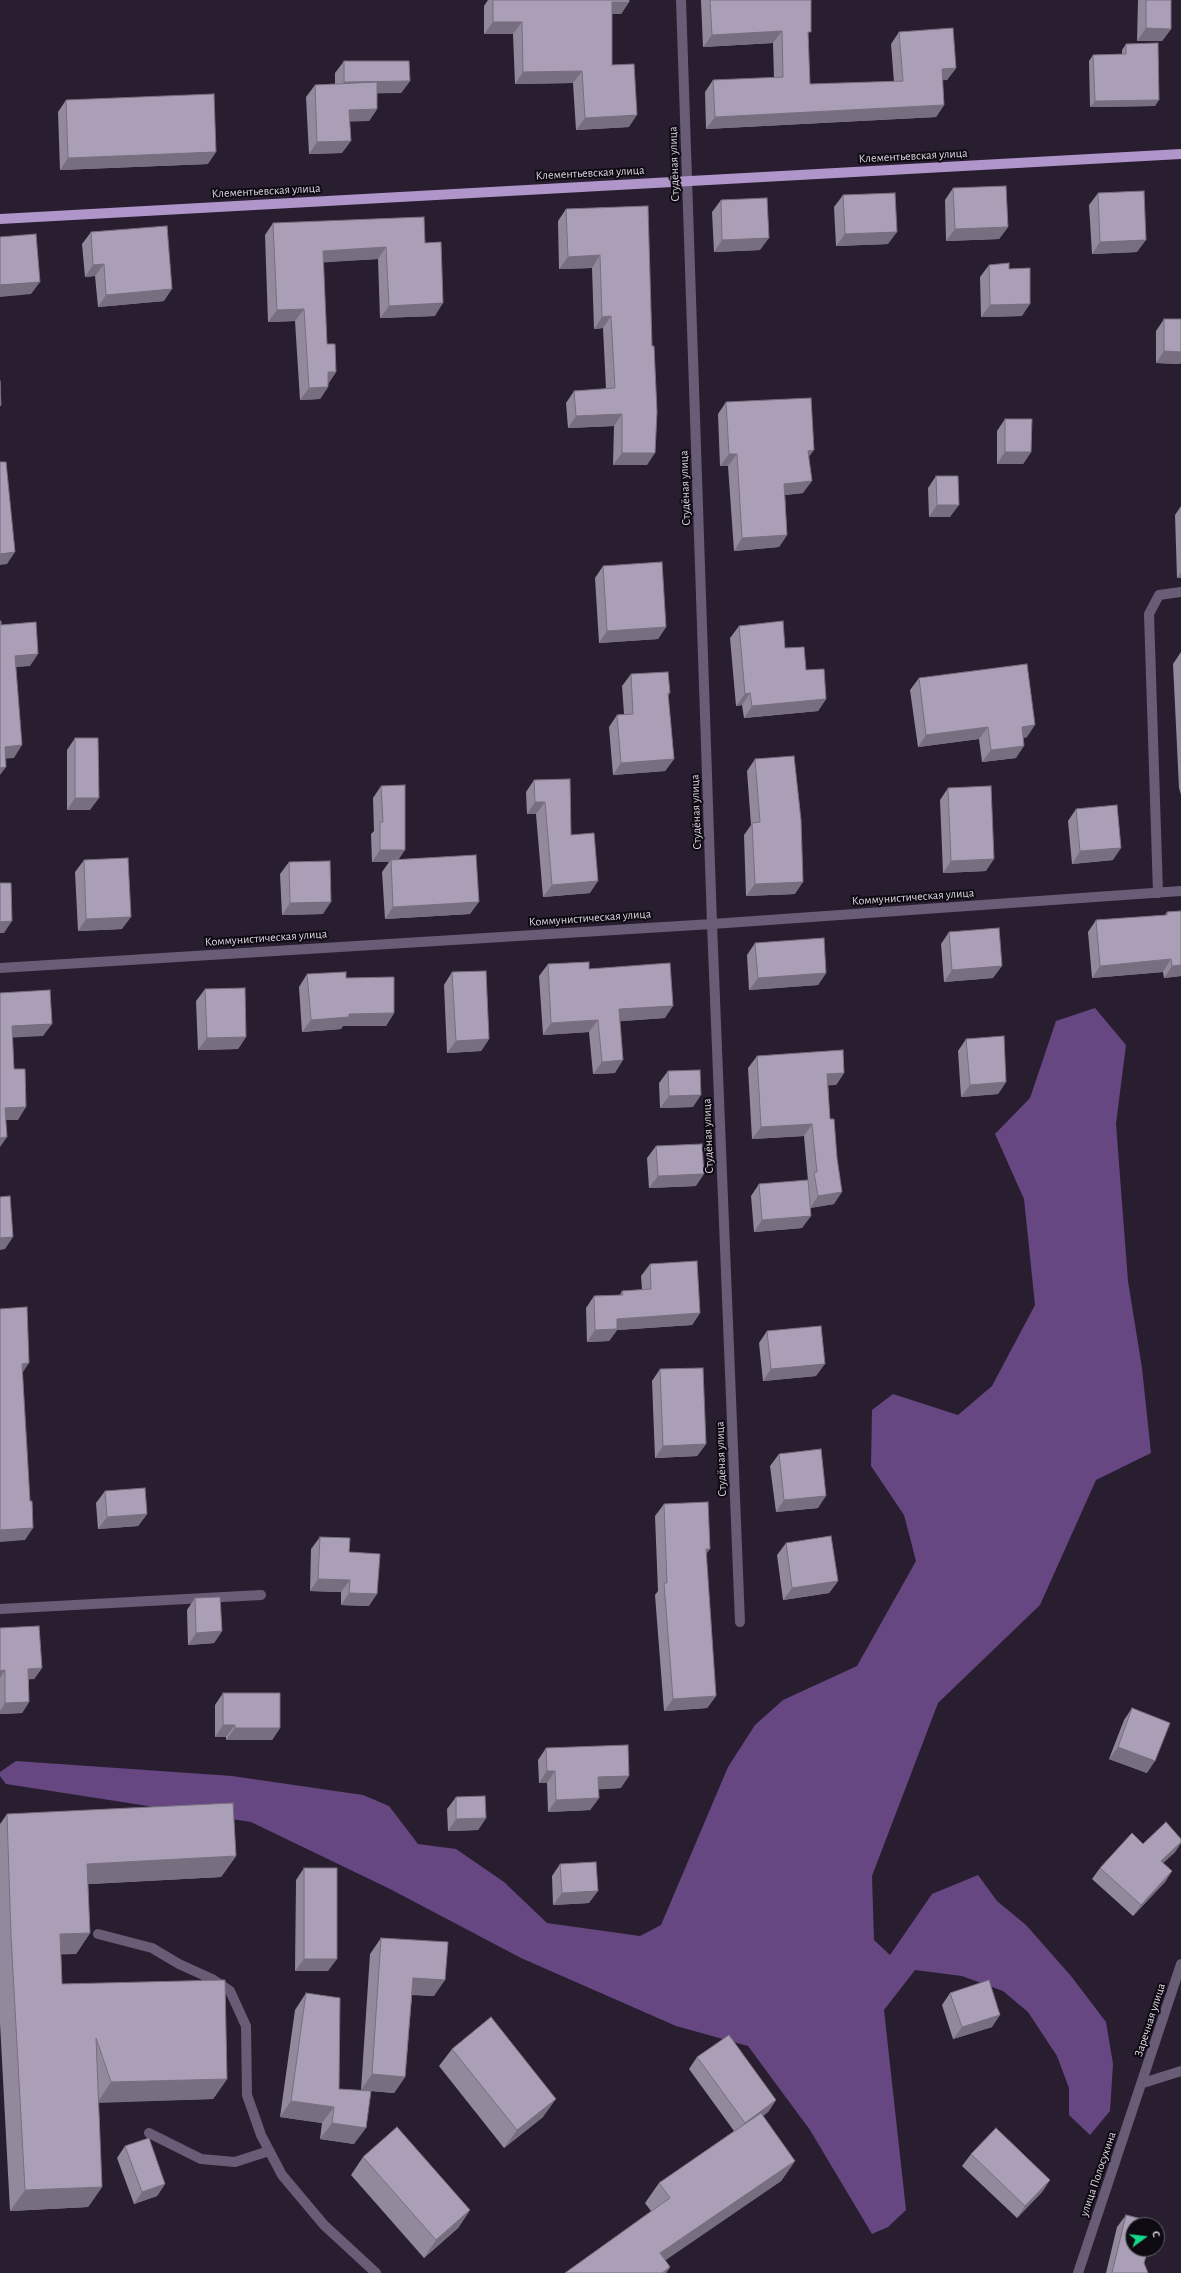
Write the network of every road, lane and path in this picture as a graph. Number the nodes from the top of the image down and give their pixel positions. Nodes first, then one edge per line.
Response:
1 (681, 0) edge
2 (1181, 154) edge
3 (687, 181) junction
4 (0, 219) edge
5 (1181, 592) edge
6 (1181, 892) edge
7 (1158, 893) junction
8 (712, 924) junction
9 (0, 968) edge
10 (261, 1595) dead end
11 (0, 1609) edge
12 (740, 1622) dead end
13 (98, 1934) dead end
14 (1181, 1964) edge
15 (1181, 2071) edge
16 (1143, 2083) junction
17 (149, 2133) dead end
18 (270, 2151) junction
19 (376, 2273) edge
20 (1078, 2273) edge

1 - 3 street, Студёная улица
2 - 3 main road, Клементьевская улица
3 - 4 main road, Клементьевская улица
3 - 8 street, Студёная улица
5 - 7 street
6 - 7 street, Коммунистическая улица
7 - 8 street, Коммунистическая улица
8 - 9 street, Коммунистическая улица
8 - 12 street, Студёная улица
10 - 11 street
13 - 18 street
14 - 16 street, Заречная улица
15 - 16 street
16 - 20 street, улица Полосухина
17 - 18 street
18 - 19 street

